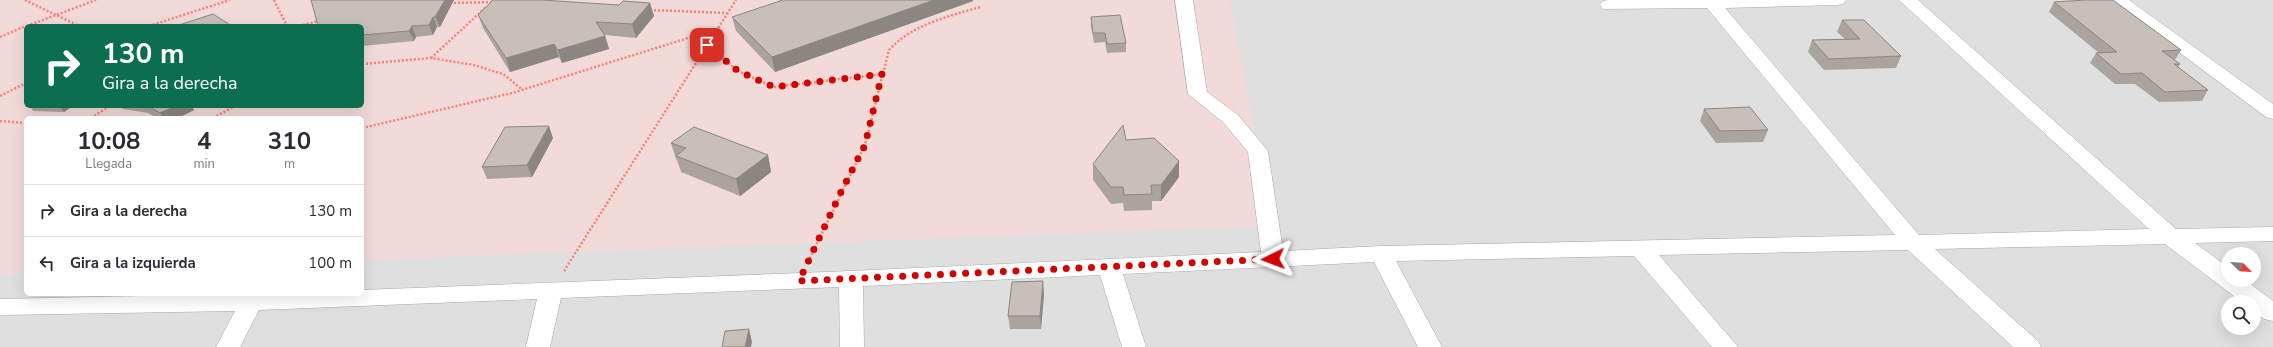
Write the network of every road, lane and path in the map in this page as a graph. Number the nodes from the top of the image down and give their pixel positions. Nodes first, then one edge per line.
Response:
1 (25, 0) edge
2 (96, 0) edge
3 (230, 0) edge
4 (274, 0) edge
5 (736, 0) edge
6 (1184, 0) edge
7 (1837, 0) edge
8 (1908, 0) edge
9 (2118, 0) edge
10 (493, 1) edge
11 (1710, 1) edge
12 (500, 2) edge
13 (447, 3) dead end
14 (1609, 5) dead end
15 (980, 7) dead end
16 (649, 10) edge
17 (727, 13) junction
18 (55, 15) junction
19 (321, 20) edge
20 (32, 24) edge
21 (75, 24) edge
22 (155, 24) edge
23 (286, 24) edge
24 (306, 24) edge
25 (24, 27) edge
26 (717, 29) junction
27 (0, 37) edge
28 (707, 45) junction
29 (431, 58) junction
30 (364, 64) edge
31 (882, 74) junction
32 (24, 84) edge
33 (523, 90) junction
34 (0, 96) edge
35 (107, 108) edge
36 (231, 108) edge
37 (2273, 113) edge
38 (94, 116) edge
39 (217, 116) edge
40 (0, 121) edge
41 (24, 123) edge
42 (364, 128) edge
43 (2273, 234) edge
44 (2170, 236) junction
45 (1913, 242) junction
46 (1640, 248) junction
47 (1381, 254) junction
48 (1273, 259) junction
49 (1109, 267) junction
50 (2221, 275) edge
51 (851, 279) junction
52 (799, 281) junction
53 (2238, 287) edge
54 (551, 291) junction
55 (251, 302) junction
56 (0, 307) edge
57 (2273, 313) edge
58 (228, 347) edge
59 (538, 347) edge
60 (852, 347) edge
61 (1134, 347) edge
62 (1430, 347) edge
63 (1726, 347) edge
64 (2029, 347) edge

1 - 18 path
2 - 18 path
3 - 22 path
4 - 23 path
5 - 17 path
6 - 48 street
7 - 11 street
8 - 44 street
9 - 37 street
10 - 12 path
10 - 13 path
10 - 29 path
11 - 14 street
11 - 45 street
15 - 31 path
16 - 17 path
17 - 26 path
18 - 20 path
18 - 21 path
19 - 24 path
25 - 27 path
26 - 28 path
26 - 33 path
28 - 31 path
28 - 54 path
29 - 30 path
29 - 33 path
31 - 52 path
32 - 34 path
33 - 42 path
35 - 38 path
36 - 39 path
40 - 41 path
43 - 44 street
44 - 45 street
44 - 50 street
45 - 46 street
45 - 64 street
46 - 47 street
46 - 63 street
47 - 48 street
47 - 62 street
48 - 49 street
49 - 51 street
49 - 61 street
51 - 52 street
51 - 60 street
52 - 54 street
53 - 57 street
54 - 55 street
54 - 59 street
55 - 56 street
55 - 58 street

